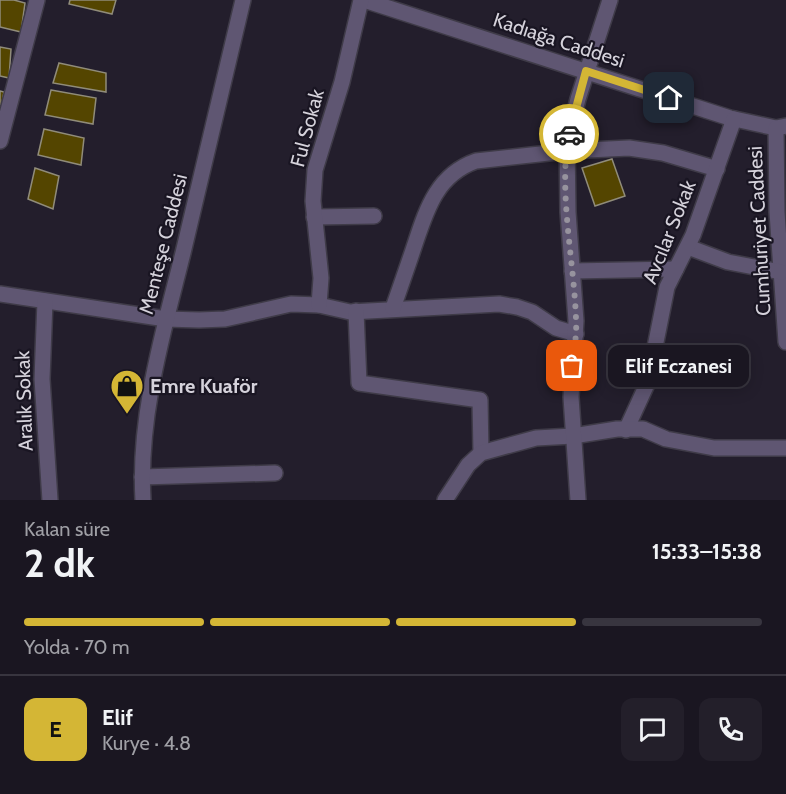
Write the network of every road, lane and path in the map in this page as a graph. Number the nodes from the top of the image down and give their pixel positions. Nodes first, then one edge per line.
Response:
1 (37, 0) edge
2 (243, 0) edge
3 (363, 0) edge
4 (610, 0) edge
5 (586, 71) junction
6 (734, 119) junction
7 (781, 127) edge
8 (0, 141) edge
9 (567, 152) junction
10 (717, 169) junction
11 (781, 212) edge
12 (374, 216) dead end
13 (314, 217) junction
14 (688, 247) junction
15 (676, 269) junction
16 (572, 271) junction
17 (781, 272) junction
18 (0, 294) edge
19 (45, 301) junction
20 (319, 305) junction
21 (393, 308) junction
22 (356, 311) junction
23 (166, 319) junction
24 (576, 334) junction
25 (786, 342) edge
26 (626, 430) junction
27 (573, 436) junction
28 (786, 448) edge
29 (481, 453) junction
30 (275, 473) dead end
31 (142, 477) junction
32 (453, 496) edge
33 (50, 500) edge
34 (143, 500) edge
35 (578, 500) edge

1 - 8 street
2 - 23 street, Menteşe Caddesi
3 - 5 street, Kadıağa Caddesi
3 - 13 street, Ful Sokak
4 - 5 street
5 - 6 street, Kadıağa Caddesi
5 - 9 street
6 - 7 street, Kadıağa Caddesi
6 - 10 street, Avcılar Sokak
7 - 11 street, Cumhuriyet Caddesi
9 - 10 street
9 - 16 street
9 - 21 street
10 - 14 street, Avcılar Sokak
11 - 17 street, Cumhuriyet Caddesi
12 - 13 street
13 - 20 street, Ful Sokak
14 - 15 street, Avcılar Sokak
14 - 17 street
15 - 16 street
15 - 26 street, Avcılar Sokak
16 - 24 street
17 - 25 street, Cumhuriyet Caddesi
18 - 19 street
19 - 23 street
19 - 33 street, Aralık Sokak
20 - 22 street
20 - 23 street
21 - 22 street
21 - 24 street
22 - 29 street
23 - 31 street, Menteşe Caddesi
24 - 27 street
26 - 27 street
26 - 28 street
27 - 29 street
27 - 35 street
29 - 32 street
30 - 31 street
31 - 34 street, Menteşe Caddesi

